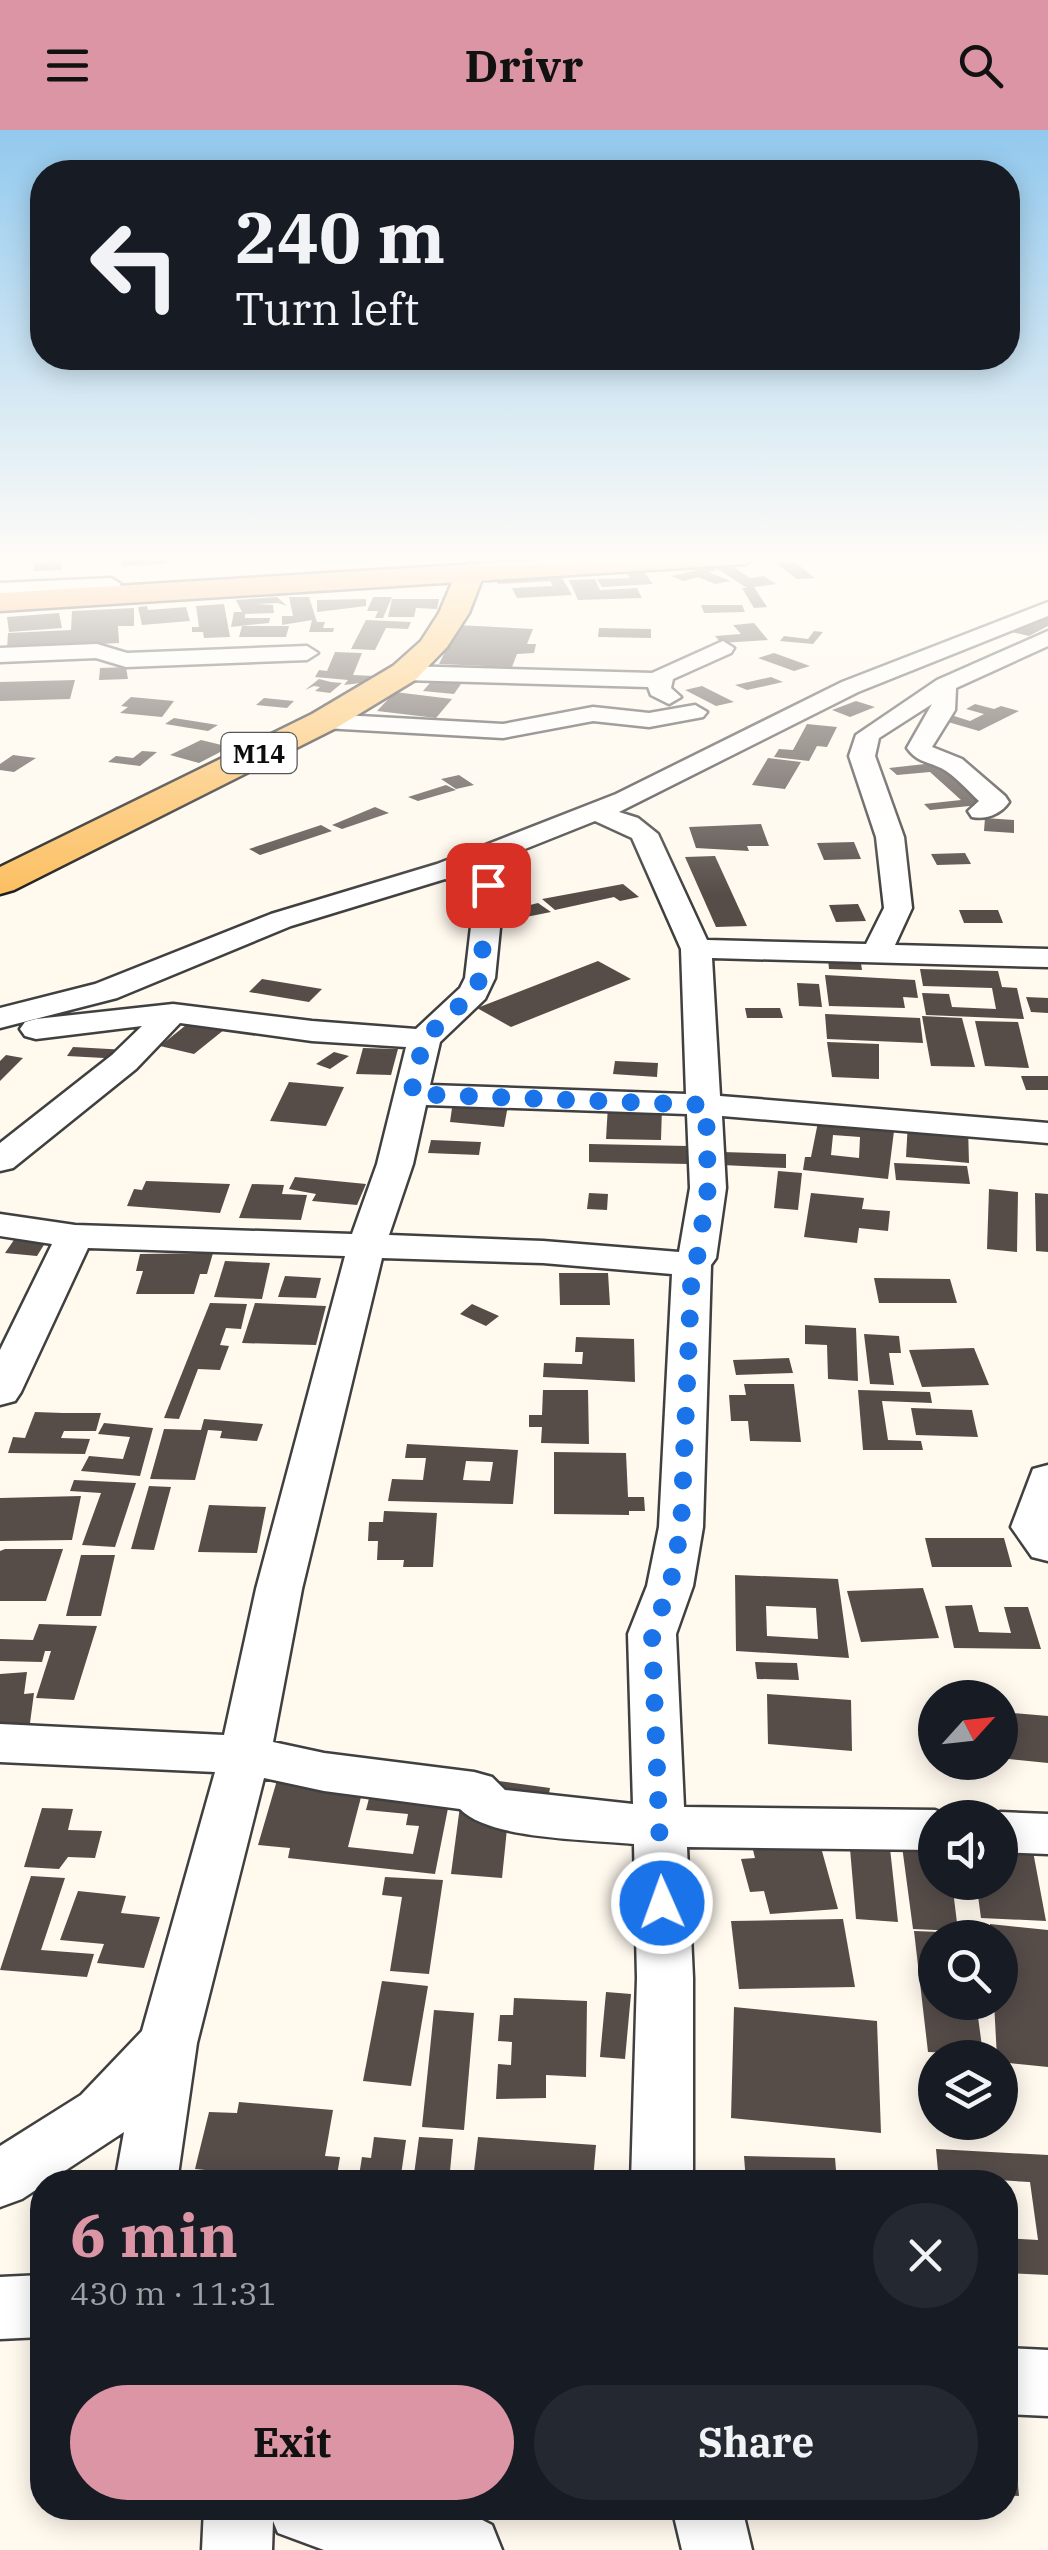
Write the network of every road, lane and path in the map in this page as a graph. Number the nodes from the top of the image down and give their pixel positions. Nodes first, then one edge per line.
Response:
1 (409, 669) edge
2 (670, 669) edge
3 (895, 669) edge
4 (980, 669) edge
5 (404, 674) junction
6 (659, 680) junction
7 (945, 685) junction
8 (714, 718) junction
9 (324, 721) junction
10 (762, 730) junction
11 (981, 811) dead end
12 (592, 812) junction
13 (447, 870) junction
14 (0, 882) edge
15 (696, 949) junction
16 (877, 952) junction
17 (1048, 958) edge
18 (174, 1012) junction
19 (0, 1018) edge
20 (0, 1030) edge
21 (424, 1039) junction
22 (411, 1094) junction
23 (706, 1105) junction
24 (1048, 1133) edge
25 (0, 1160) edge
26 (0, 1225) edge
27 (75, 1236) junction
28 (366, 1248) junction
29 (692, 1264) junction
30 (0, 1392) edge
31 (1048, 1479) edge
32 (1048, 1546) edge
33 (0, 1744) edge
34 (245, 1755) junction
35 (659, 1827) junction
36 (918, 1830) edge
37 (1018, 1833) edge
38 (1048, 1834) edge
39 (168, 2043) junction
40 (148, 2170) edge
41 (662, 2170) edge
42 (0, 2179) edge
43 (30, 2307) edge
44 (0, 2308) edge
45 (1018, 2382) edge
46 (1048, 2383) edge
47 (238, 2520) edge
48 (339, 2520) edge
49 (710, 2520) edge
50 (237, 2550) edge
51 (467, 2550) edge
52 (717, 2550) edge

1 - 5 main road, M14
2 - 6 street
3 - 10 street
4 - 7 street
5 - 6 street
5 - 9 main road, M14
6 - 8 street
7 - 11 street
7 - 16 street
8 - 9 street
8 - 10 street
9 - 14 main road, M14
10 - 12 street
12 - 13 street
12 - 15 street
13 - 19 street
13 - 21 street
15 - 16 street
15 - 23 street
16 - 17 street
18 - 20 street
18 - 21 street
18 - 25 street
21 - 22 street
22 - 23 street
22 - 28 street
23 - 24 street
23 - 29 street
26 - 27 street
27 - 28 street
27 - 30 street
28 - 29 street
28 - 34 street
29 - 35 street
31 - 32 street
33 - 34 street
34 - 35 street
34 - 39 street
35 - 36 street
35 - 41 street
37 - 38 street
39 - 40 street
39 - 42 street
43 - 44 street
45 - 46 street
47 - 50 street
48 - 51 street
49 - 52 street

